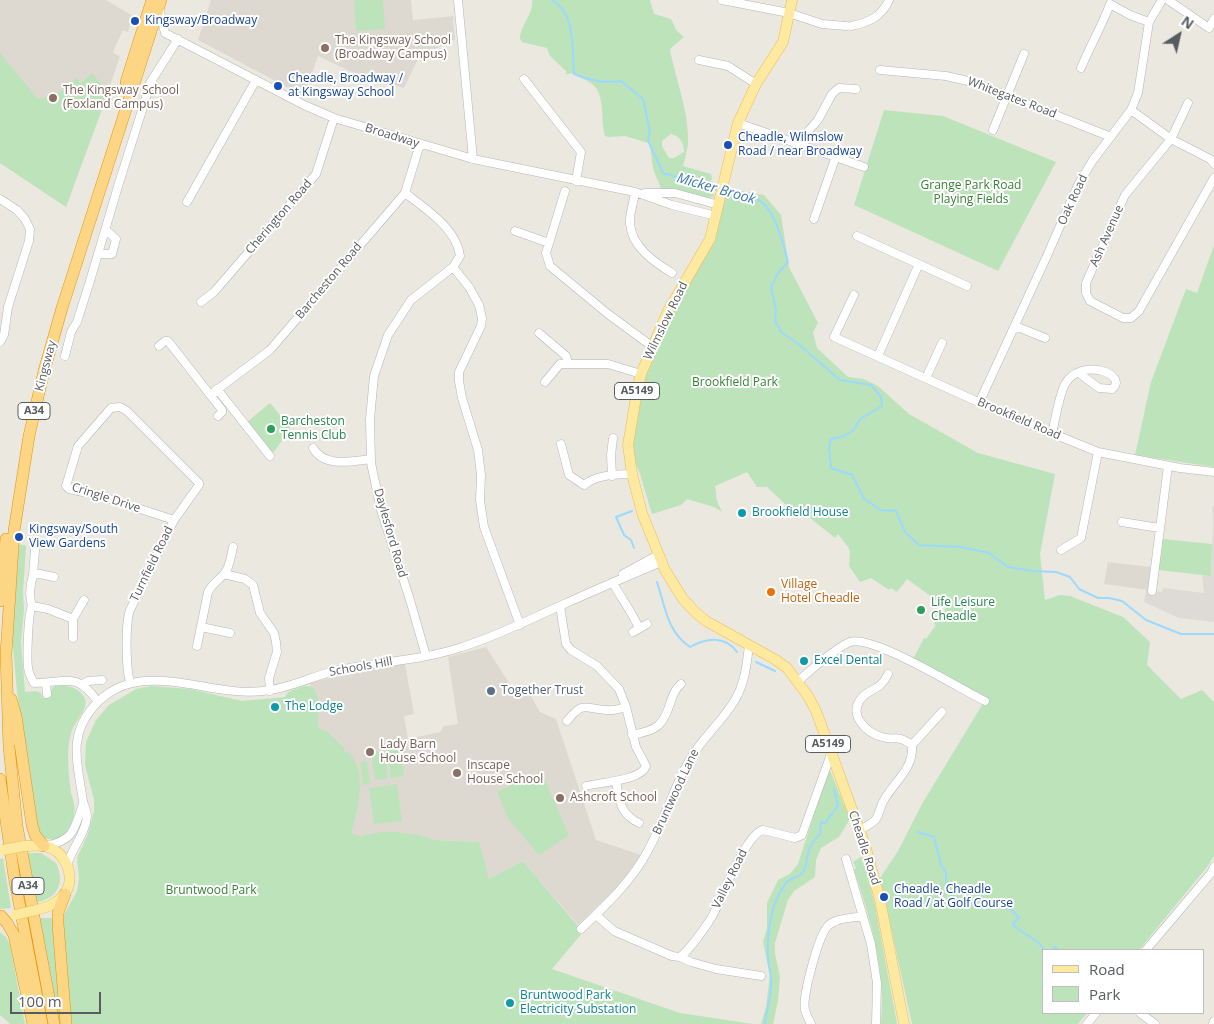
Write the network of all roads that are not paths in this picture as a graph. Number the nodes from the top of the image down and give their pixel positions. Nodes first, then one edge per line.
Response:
1 (458, 0) edge
2 (722, 0) edge
3 (792, 0) edge
4 (889, 0) edge
5 (1162, 0) edge
6 (1168, 0) edge
7 (157, 2) edge
8 (789, 13) junction
9 (1214, 18) edge
10 (1149, 22) junction
11 (165, 33) junction
12 (178, 39) junction
13 (148, 40) junction
14 (1024, 54) dead end
15 (699, 60) dead end
16 (1081, 68) dead end
17 (880, 70) dead end
18 (524, 79) dead end
19 (256, 80) junction
20 (756, 84) junction
21 (856, 89) dead end
22 (1008, 96) junction
23 (1188, 103) dead end
24 (1131, 110) junction
25 (334, 118) junction
26 (738, 123) junction
27 (993, 130) dead end
28 (1111, 137) junction
29 (1171, 139) junction
30 (798, 143) junction
31 (420, 144) junction
32 (836, 156) junction
33 (473, 159) junction
34 (1214, 164) edge
35 (864, 167) dead end
36 (1214, 178) edge
37 (576, 181) junction
38 (565, 191) dead end
39 (635, 192) junction
40 (405, 193) junction
41 (0, 199) edge
42 (187, 202) dead end
43 (720, 202) junction
44 (716, 216) junction
45 (814, 219) dead end
46 (106, 230) junction
47 (515, 231) dead end
48 (858, 236) dead end
49 (549, 243) junction
50 (99, 254) junction
51 (453, 266) junction
52 (917, 267) junction
53 (672, 273) dead end
54 (967, 286) dead end
55 (854, 295) dead end
56 (201, 302) dead end
57 (1015, 326) junction
58 (538, 333) dead end
59 (1044, 338) dead end
60 (0, 342) edge
61 (942, 343) dead end
62 (159, 346) dead end
63 (653, 347) junction
64 (65, 356) dead end
65 (878, 356) junction
66 (568, 364) junction
67 (1079, 373) dead end
68 (641, 374) junction
69 (926, 378) junction
70 (546, 382) dead end
71 (217, 389) junction
72 (210, 395) junction
73 (979, 403) junction
74 (218, 416) dead end
75 (1052, 434) junction
76 (613, 438) dead end
77 (561, 444) dead end
78 (313, 448) dead end
79 (1098, 452) junction
80 (270, 456) dead end
81 (371, 459) junction
82 (1168, 466) junction
83 (1214, 472) edge
84 (632, 474) junction
85 (612, 476) junction
86 (199, 483) joint
87 (174, 520) junction
88 (1122, 522) dead end
89 (1159, 528) junction
90 (233, 547) dead end
91 (35, 550) dead end
92 (1062, 550) dead end
93 (660, 558) junction
94 (224, 574) junction
95 (33, 575) junction
96 (54, 577) dead end
97 (615, 581) junction
98 (1152, 590) dead end
99 (0, 600) edge
100 (84, 600) dead end
101 (32, 606) junction
102 (560, 606) junction
103 (74, 618) junction
104 (520, 625) junction
105 (201, 627) junction
106 (640, 628) dead end
107 (230, 633) dead end
108 (73, 638) dead end
109 (750, 645) junction
110 (197, 646) dead end
111 (426, 656) junction
112 (888, 674) dead end
113 (6, 680) junction
114 (102, 680) dead end
115 (130, 682) junction
116 (798, 682) junction
117 (46, 683) junction
118 (83, 684) junction
119 (681, 684) dead end
120 (270, 691) junction
121 (47, 694) dead end
122 (985, 701) dead end
123 (98, 702) junction
124 (626, 707) junction
125 (942, 712) dead end
126 (567, 721) dead end
127 (632, 735) junction
128 (912, 745) junction
129 (832, 754) junction
130 (0, 779) edge
131 (616, 781) junction
132 (586, 786) dead end
133 (83, 804) junction
134 (639, 823) dead end
135 (859, 830) junction
136 (45, 846) junction
137 (1, 850) edge
138 (846, 859) dead end
139 (67, 865) junction
140 (1213, 871) edge
141 (65, 894) junction
142 (596, 915) junction
143 (0, 916) edge
144 (863, 916) junction
145 (581, 929) dead end
146 (1147, 949) edge
147 (680, 957) junction
148 (761, 976) dead end
149 (1095, 1014) edge
150 (1141, 1014) edge
151 (33, 1024) edge
152 (42, 1024) edge
153 (54, 1024) edge
154 (66, 1024) edge
155 (811, 1024) edge
156 (876, 1024) edge
157 (904, 1024) edge
158 (1086, 1024) edge
159 (1155, 1024) edge

1 - 33 street
2 - 8 street
3 - 8 main road, Wilmslow Road / A5149
4 - 8 street
5 - 10 street, Oak Road
6 - 9 street
7 - 11 street
7 - 13 highway, Kingsway / A34
7 - 99 highway, Kingsway / A34
8 - 20 main road, Wilmslow Road / A5149
10 - 16 street
10 - 24 street, Oak Road
11 - 12 street, Broadway
11 - 13 street
12 - 19 street, Broadway
12 - 46 street, Kingsway
13 - 113 highway, Kingsway / A34
14 - 22 street
15 - 20 street
17 - 22 street, Whitegates Road
18 - 37 street
19 - 25 street, Broadway
19 - 42 street
20 - 26 main road, Wilmslow Road / A5149
21 - 30 street
22 - 27 street
22 - 28 street, Whitegates Road
23 - 29 street
24 - 28 street, Oak Road
24 - 29 street
25 - 31 street, Broadway
25 - 56 street, Cherington Road
26 - 30 street
26 - 43 main road, Wilmslow Road / A5149
28 - 57 street, Oak Road
29 - 34 street
29 - 36 street, Ash Avenue
30 - 32 street
31 - 33 street, Broadway
31 - 40 street, Barcheston Road
32 - 35 street
32 - 45 street
33 - 37 street, Broadway
37 - 39 street, Broadway
38 - 49 street
39 - 43 street, Broadway
39 - 44 street, Broadway
39 - 53 street
40 - 51 street
40 - 71 street, Barcheston Road
41 - 60 street
43 - 44 main road, Wilmslow Road / A5149
44 - 63 main road, Wilmslow Road / A5149
46 - 50 street, Kingsway
46 - 50 street
47 - 49 street
48 - 52 street
49 - 63 street
50 - 64 street, Kingsway
51 - 81 street, Daylesford Road
51 - 104 street
52 - 54 street
52 - 65 street
55 - 65 street, Brookfield Road
57 - 59 street
57 - 73 street, Oak Road
58 - 66 street
61 - 69 street
62 - 72 street
63 - 68 main road, Wilmslow Road / A5149
65 - 69 street, Brookfield Road
66 - 68 street
66 - 70 street
67 - 75 street
68 - 84 main road, Wilmslow Road / A5149
69 - 73 street, Brookfield Road
71 - 72 street, Barcheston Road
71 - 80 street
72 - 74 street
73 - 75 street, Brookfield Road
75 - 79 street, Brookfield Road
76 - 85 street
77 - 85 street
78 - 81 street
79 - 82 street, Brookfield Road
79 - 92 street
81 - 111 street, Daylesford Road
82 - 83 street, Brookfield Road
82 - 89 street
84 - 85 street
84 - 93 main road, Wilmslow Road / A5149
86 - 87 street, Turnfield Road
86 - 87 street, Cringle Drive
87 - 115 street, Turnfield Road
88 - 89 street
89 - 98 street
90 - 94 street
91 - 95 street
93 - 97 street, Schools Hill
93 - 109 main road, Wilmslow Road / A5149
94 - 105 street
94 - 120 street
95 - 96 street
95 - 101 street
97 - 102 street, Schools Hill
97 - 106 street
100 - 103 street
101 - 103 street
101 - 117 street
102 - 104 street, Schools Hill
102 - 124 street
103 - 108 street
104 - 111 street, Schools Hill
105 - 107 street
105 - 110 street
109 - 116 main road, Wilmslow Road / A5149
109 - 142 street, Bruntwood Lane
111 - 120 street, Schools Hill
112 - 128 street
113 - 136 highway
113 - 153 highway, Kingsway / A34
114 - 118 street
115 - 120 street, Schools Hill
115 - 123 street, Schools Hill
116 - 122 street
116 - 129 main road, Cheadle Road / A5149
117 - 118 street
117 - 121 street
118 - 123 street
119 - 127 street
123 - 133 street, Schools Hill
124 - 126 street
124 - 127 street
125 - 128 street
127 - 131 street
128 - 135 street
129 - 135 main road, Cheadle Road / A5149
129 - 147 street, Valley Road
130 - 152 highway, A34
131 - 132 street
131 - 134 street
133 - 136 street, Schools Hill
133 - 139 street, Schools Hill
135 - 157 main road, Cheadle Road / A5149
136 - 137 main road, bridge
136 - 139 main road
138 - 144 street
139 - 141 main road
140 - 146 street
141 - 143 main road, bridge
141 - 154 highway
142 - 145 street, Bruntwood Lane
142 - 147 street
143 - 151 highway
144 - 155 street
144 - 156 street
147 - 148 street
149 - 158 street
150 - 159 street

